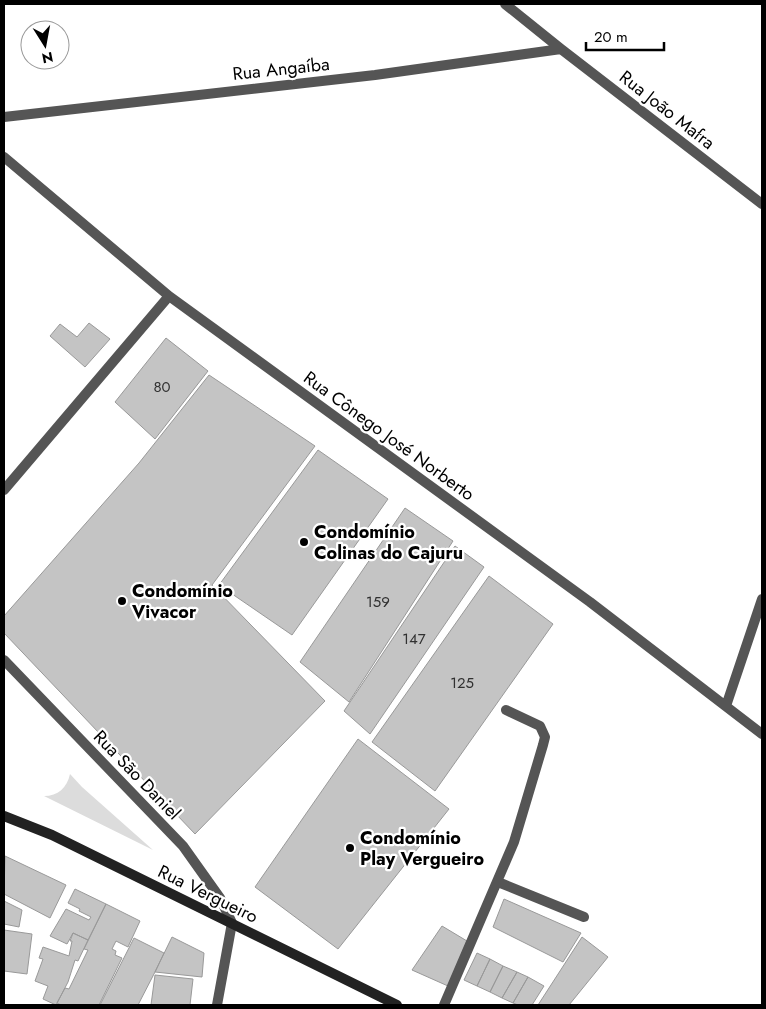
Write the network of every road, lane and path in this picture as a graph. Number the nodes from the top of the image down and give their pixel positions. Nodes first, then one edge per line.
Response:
1 (505, 4) edge
2 (561, 50) junction
3 (4, 117) edge
4 (4, 157) edge
5 (762, 204) edge
6 (169, 296) junction
7 (4, 490) edge
8 (762, 599) edge
9 (4, 660) edge
10 (726, 706) junction
11 (506, 710) dead end
12 (762, 734) edge
13 (4, 816) edge
14 (498, 882) junction
15 (584, 917) dead end
16 (232, 923) junction
17 (217, 1005) edge
18 (397, 1005) edge
19 (444, 1005) edge

1 - 2 street, Rua João Mafra
2 - 3 street, Rua Angaíba
2 - 5 street, Rua João Mafra
4 - 6 street, Rua Cônego José Norberto
6 - 7 street
6 - 10 street, Rua Cônego José Norberto
8 - 10 street
9 - 16 street, Rua São Daniel
10 - 12 street, Rua Cônego José Norberto
11 - 14 street
13 - 16 main road, Rua Vergueiro
14 - 15 street
14 - 19 street
16 - 17 street
16 - 18 main road, Rua Vergueiro

